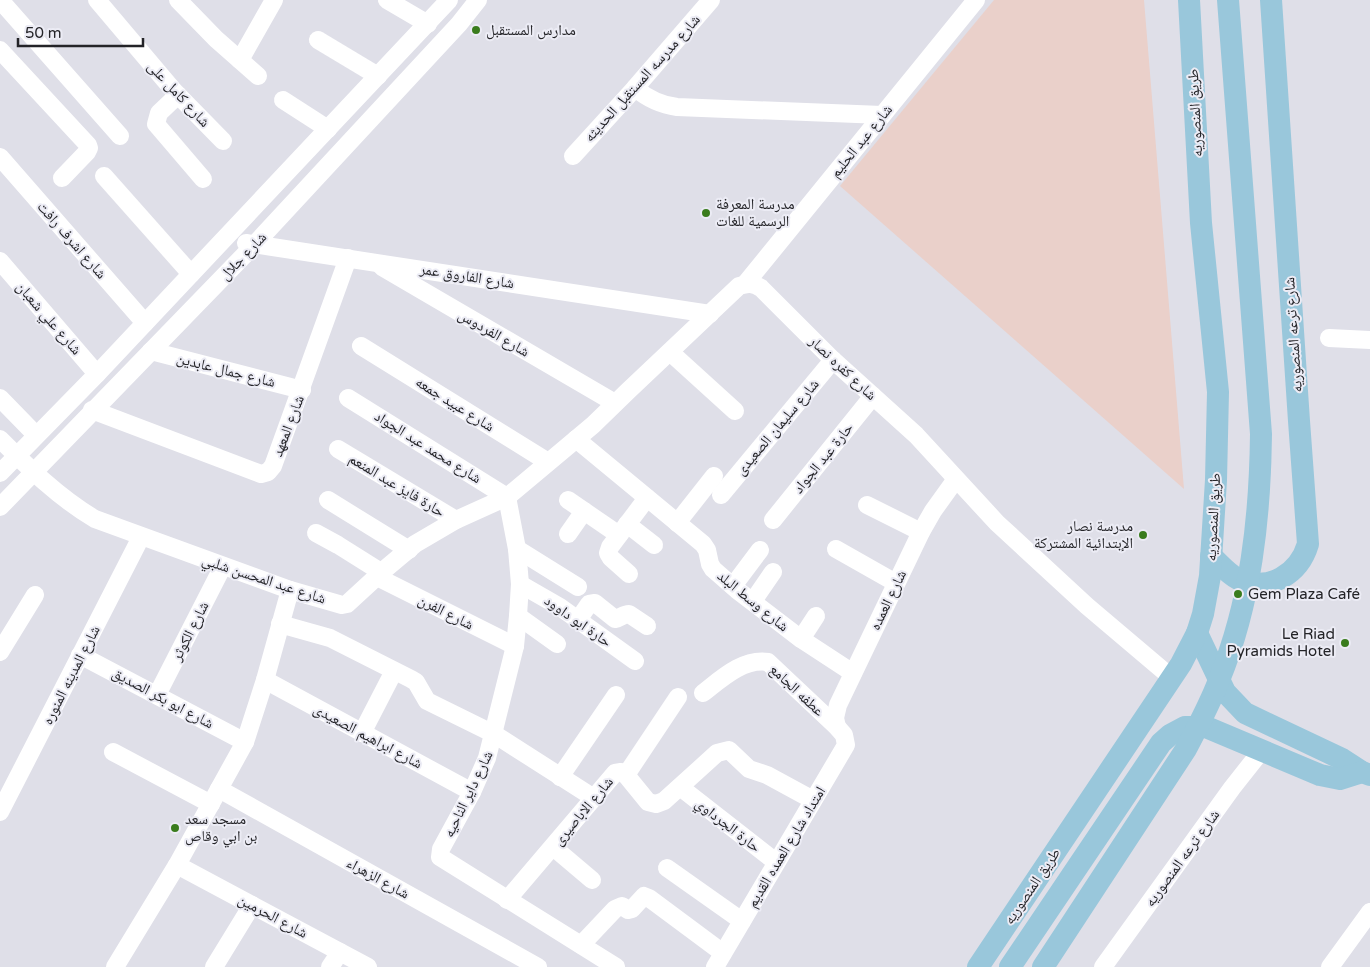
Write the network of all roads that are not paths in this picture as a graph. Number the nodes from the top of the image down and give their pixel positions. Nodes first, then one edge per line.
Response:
1 (0, 0) edge
2 (97, 0) edge
3 (178, 0) edge
4 (273, 0) edge
5 (387, 0) edge
6 (449, 0) edge
7 (478, 0) edge
8 (711, 0) edge
9 (976, 0) edge
10 (1189, 0) edge
11 (1228, 0) edge
12 (1271, 0) edge
13 (428, 24) junction
14 (318, 40) dead end
15 (0, 50) edge
16 (240, 60) junction
17 (258, 76) dead end
18 (378, 76) junction
19 (635, 88) junction
20 (178, 95) junction
21 (283, 100) dead end
22 (882, 115) junction
23 (328, 129) junction
24 (120, 136) dead end
25 (223, 141) dead end
26 (573, 156) dead end
27 (0, 157) edge
28 (104, 176) dead end
29 (62, 178) dead end
30 (203, 179) dead end
31 (223, 240) junction
32 (255, 244) junction
33 (348, 258) junction
34 (0, 261) edge
35 (374, 262) junction
36 (191, 274) junction
37 (746, 283) junction
38 (710, 314) junction
39 (145, 323) junction
40 (1329, 338) dead end
41 (1370, 340) edge
42 (361, 346) dead end
43 (151, 351) junction
44 (670, 352) junction
45 (833, 360) junction
46 (97, 374) junction
47 (302, 390) junction
48 (873, 396) junction
49 (0, 398) edge
50 (348, 398) dead end
51 (615, 404) junction
52 (92, 410) junction
53 (735, 411) dead end
54 (36, 435) junction
55 (0, 439) edge
56 (576, 439) junction
57 (338, 449) dead end
58 (16, 455) junction
59 (548, 462) junction
60 (32, 472) junction
61 (0, 473) edge
62 (714, 476) dead end
63 (956, 479) junction
64 (721, 495) dead end
65 (507, 497) junction
66 (647, 498) junction
67 (328, 500) dead end
68 (568, 500) dead end
69 (867, 505) dead end
70 (0, 507) edge
71 (584, 511) junction
72 (456, 520) junction
73 (773, 520) dead end
74 (677, 523) junction
75 (623, 529) junction
76 (921, 532) junction
77 (316, 533) dead end
78 (568, 534) dead end
79 (141, 537) junction
80 (654, 545) dead end
81 (517, 549) junction
82 (836, 549) dead end
83 (409, 550) junction
84 (760, 550) dead end
85 (1211, 556) junction
86 (223, 566) junction
87 (774, 572) dead end
88 (629, 574) dead end
89 (379, 575) junction
90 (896, 583) junction
91 (520, 584) junction
92 (733, 586) junction
93 (578, 587) dead end
94 (290, 590) junction
95 (35, 595) dead end
96 (753, 601) junction
97 (518, 616) junction
98 (816, 616) dead end
99 (578, 620) junction
100 (280, 624) junction
101 (647, 626) dead end
102 (1197, 633) junction
103 (801, 639) junction
104 (557, 644) dead end
105 (2, 645) edge
106 (514, 646) junction
107 (80, 655) junction
108 (636, 661) dead end
109 (394, 670) junction
110 (853, 673) junction
111 (1172, 678) junction
112 (265, 680) junction
113 (703, 693) dead end
114 (616, 694) dead end
115 (157, 695) junction
116 (678, 697) dead end
117 (837, 727) junction
118 (362, 732) junction
119 (494, 734) junction
120 (245, 742) junction
121 (1262, 750) junction
122 (113, 752) dead end
123 (1366, 774) edge
124 (626, 775) junction
125 (560, 777) junction
126 (680, 787) junction
127 (472, 792) junction
128 (215, 796) junction
129 (594, 798) junction
130 (813, 800) junction
131 (0, 812) edge
132 (553, 847) junction
133 (776, 862) junction
134 (177, 865) junction
135 (667, 868) dead end
136 (592, 880) dead end
137 (508, 900) junction
138 (252, 905) junction
139 (1370, 912) edge
140 (742, 921) junction
141 (581, 945) junction
142 (340, 952) junction
143 (719, 960) edge
144 (115, 967) edge
145 (214, 967) edge
146 (330, 967) edge
147 (368, 967) edge
148 (538, 967) edge
149 (616, 967) edge
150 (978, 967) edge
151 (1010, 967) edge
152 (1043, 967) edge
153 (1104, 967) edge
154 (1330, 967) edge

1 - 24 street
2 - 20 street, شارع كامل على
3 - 16 street
4 - 16 street
5 - 13 street
6 - 13 street, شارع جلال
7 - 32 street, شارع جلال
8 - 19 street, شارع مدرسه المستقبل الحديثه
9 - 22 street, شارع عبد الحليم
10 - 85 main road, طريق المنصوريه
11 - 152 main road
12 - 85 main road, شارع ترعه المنصوريه
13 - 18 street, شارع جلال
14 - 18 street
15 - 29 street
16 - 17 street
18 - 23 street, شارع جلال
19 - 22 street
19 - 26 street, شارع مدرسه المستقبل الحديثه
20 - 25 street, شارع كامل على
20 - 30 street
21 - 23 street
22 - 37 street, شارع عبد الحليم
23 - 31 street, شارع جلال
27 - 39 street, شارع اشرف رافت
28 - 36 street
31 - 32 street, شارع الفاروق عمر
31 - 36 street, شارع جلال
32 - 33 street, شارع الفاروق عمر
32 - 43 street, شارع جلال
33 - 35 street, شارع الفاروق عمر
33 - 47 street, شارع المعهد
34 - 46 street, شارع علي شعبان
35 - 38 street, شارع الفاروق عمر
35 - 51 street, شارع الفردوس
36 - 39 street, شارع جلال
37 - 38 street
37 - 45 street, شارع كفره نصار
38 - 44 street
39 - 46 street, شارع جلال
40 - 41 street
42 - 59 street, شارع عبيد جمعه
43 - 47 street, شارع جمال عابدين
43 - 52 street, شارع جلال
44 - 51 street
44 - 53 street
45 - 48 street, شارع كفره نصار
45 - 64 street, شارع سليمان الصعيدى
46 - 54 street, شارع جلال
47 - 52 street, شارع المعهد
48 - 63 street, شارع كفره نصار
48 - 73 street, حارة عبد الجواد
49 - 54 street
50 - 65 street, شارع محمد عبد الجواد
51 - 56 street
52 - 60 street, شارع جلال
54 - 58 street, شارع جلال
55 - 58 street, شارع عبد المحسن شلبي
56 - 59 street
56 - 66 street, شارع وسط البلد
57 - 72 street, حارة فايز عبد المنعم
58 - 60 street, شارع عبد المحسن شلبي
58 - 61 street, شارع جلال
59 - 65 street
60 - 70 street, شارع جلال
60 - 79 street, شارع عبد المحسن شلبي
62 - 74 street
63 - 76 street, شارع العمده
63 - 111 street, شارع كفره نصار
65 - 72 street, شارع عبد المحسن شلبي
65 - 81 street, شارع داير الناحيه
66 - 74 street, شارع وسط البلد
66 - 75 street
67 - 83 street
68 - 71 street
69 - 76 street
71 - 75 street
71 - 78 street
72 - 83 street, شارع عبد المحسن شلبي
74 - 92 street, شارع وسط البلد
75 - 80 street
75 - 88 street
76 - 90 street, شارع العمده
77 - 89 street, شارع الفرن
79 - 86 street, شارع عبد المحسن شلبي
79 - 107 street, شارع المدينه المنوره
81 - 91 street, شارع داير الناحيه
81 - 93 street
82 - 90 street
83 - 89 street, شارع عبد المحسن شلبي
84 - 92 street
85 - 102 main road, طريق المنصوريه
86 - 94 street, شارع عبد المحسن شلبي
86 - 115 street, شارع الكوثر
87 - 96 street
89 - 94 street, شارع عبد المحسن شلبي
89 - 106 street, شارع الفرن
90 - 110 street, شارع العمده
91 - 97 street, شارع داير الناحيه
91 - 99 street, حارة ابو داوود
92 - 96 street, شارع وسط البلد
94 - 100 street
95 - 105 street
96 - 103 street, شارع وسط البلد
97 - 104 street
97 - 106 street, شارع داير الناحيه
98 - 103 street
99 - 101 street
99 - 108 street, حارة ابو داوود
100 - 109 street
100 - 112 street
102 - 111 main road, طريق المنصوريه
102 - 123 main road
103 - 110 street, شارع وسط البلد
106 - 119 street, شارع داير الناحيه
107 - 115 street, شارع ابو بكر الصديق
107 - 131 street, شارع المدينه المنوره
109 - 118 street
109 - 119 street
110 - 117 street, شارع العمده
111 - 150 main road, طريق المنصوريه
112 - 118 street, شارع ابراهيم الصعيدى
112 - 120 street
113 - 117 street, عطفه الجامع
114 - 125 street
115 - 120 street, شارع ابو بكر الصديق
116 - 124 street
117 - 130 street, امتداد شارع العمده القديم
118 - 127 street, شارع ابراهيم الصعيدى
119 - 125 street
119 - 127 street, شارع داير الناحيه
120 - 128 street
121 - 123 main road, طريق المنصوريه
121 - 151 main road, طريق المنصوريه
121 - 153 street, شارع ترعه المنصوريه
122 - 128 street, شارع الزهراء
124 - 126 street, شارع الاباصيرى
124 - 129 street, شارع الاباصيرى
125 - 129 street
126 - 130 street, شارع الاباصيرى
126 - 133 street, حارة الجرداوي
127 - 137 street, شارع داير الناحيه
128 - 134 street
128 - 148 street, شارع الزهراء
129 - 132 street, شارع الاباصيرى
130 - 133 street, امتداد شارع العمده القديم
132 - 136 street
132 - 137 street, شارع الاباصيرى
133 - 140 street, امتداد شارع العمده القديم
134 - 138 street, شارع الحرمين
134 - 144 street
135 - 140 street
137 - 141 street, شارع داير الناحيه
138 - 142 street, شارع الحرمين
138 - 145 street
139 - 154 street
140 - 143 street, امتداد شارع العمده القديم
141 - 143 street
141 - 149 street, شارع داير الناحيه
142 - 146 street
142 - 147 street, شارع الحرمين

